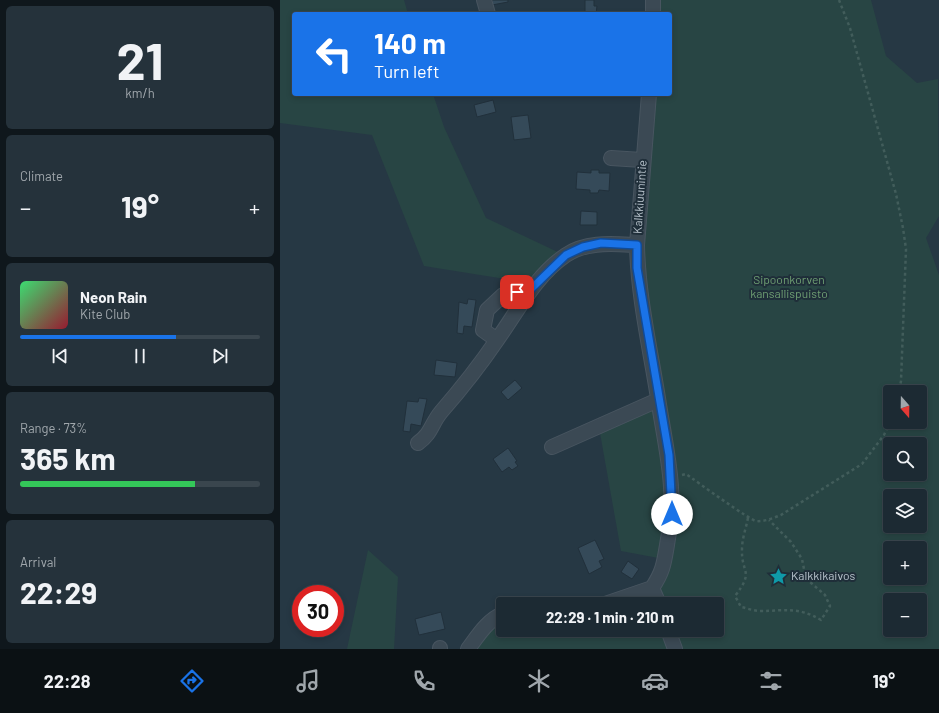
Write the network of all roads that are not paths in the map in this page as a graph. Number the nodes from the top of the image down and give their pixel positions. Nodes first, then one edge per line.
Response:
1 (484, 0) edge
2 (653, 0) edge
3 (487, 12) edge
4 (652, 12) edge
5 (649, 96) edge
6 (611, 158) dead end
7 (642, 160) junction
8 (637, 245) junction
9 (531, 289) junction
10 (498, 340) junction
11 (658, 400) junction
12 (418, 443) dead end
13 (552, 447) dead end
14 (652, 588) junction
15 (626, 597) edge
16 (656, 597) edge
17 (496, 618) edge
18 (671, 637) edge
19 (468, 649) edge
20 (675, 649) edge

1 - 3 street
2 - 4 street
5 - 7 street, Kalkkiuunintie
6 - 7 street
7 - 8 street, Kalkkiuunintie
8 - 9 street
8 - 11 street, Kalkkiuunintie
9 - 10 street
9 - 10 street
10 - 12 street
11 - 13 street
11 - 14 street, Kalkkiuunintie
14 - 15 street
14 - 16 street
17 - 19 street
18 - 20 street

